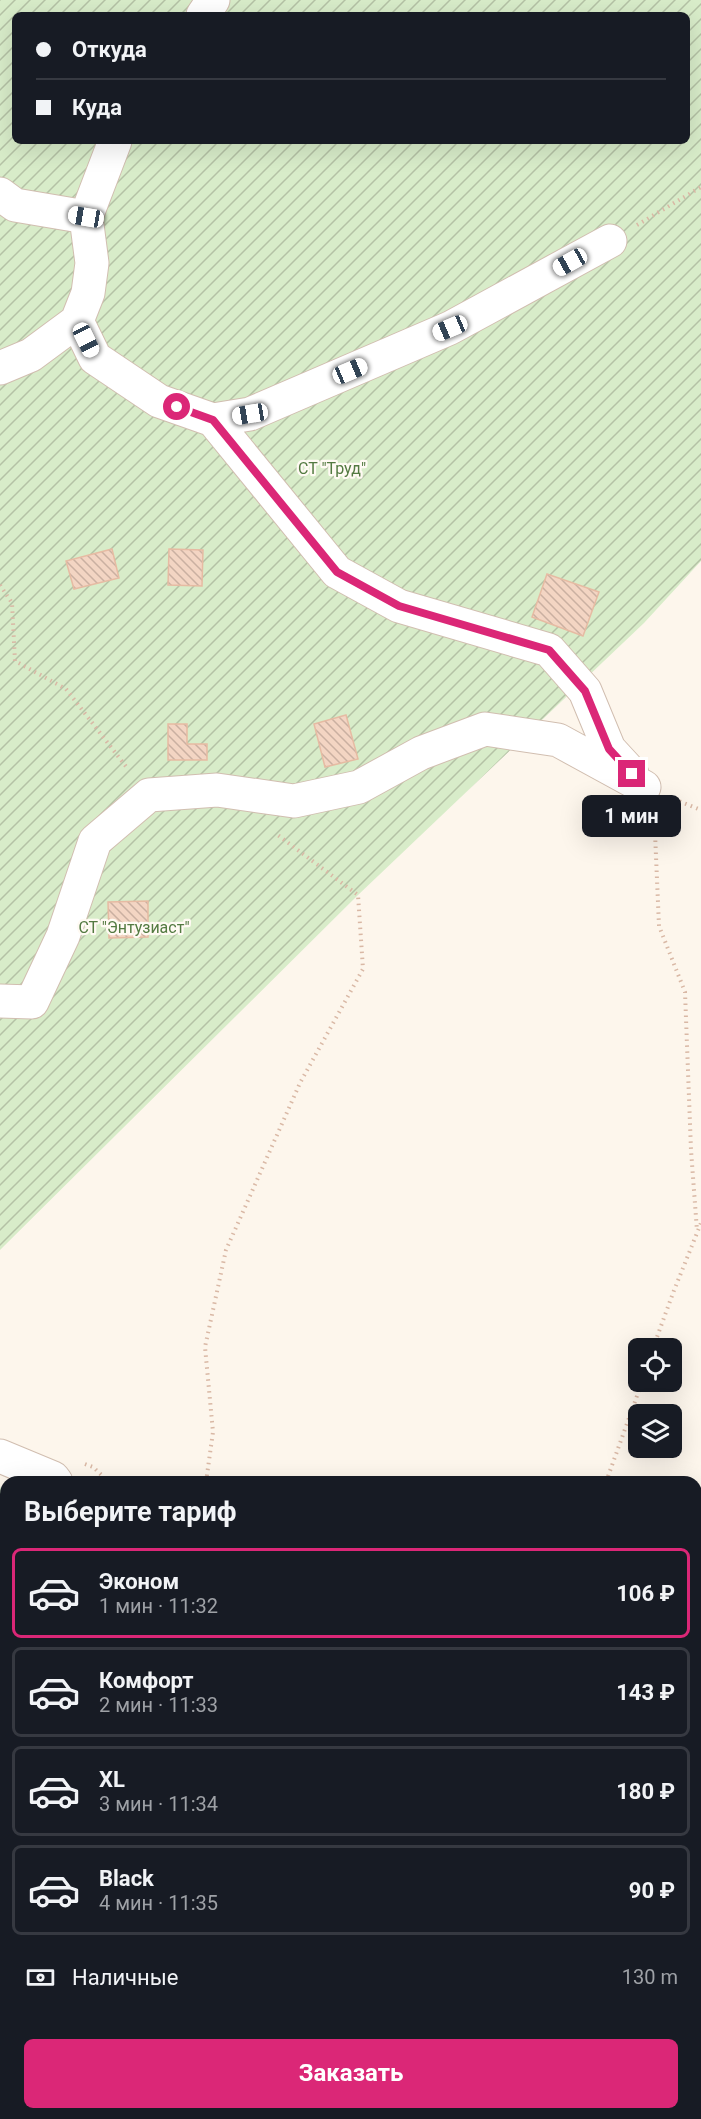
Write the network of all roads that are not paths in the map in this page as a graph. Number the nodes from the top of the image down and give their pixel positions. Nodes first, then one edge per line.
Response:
1 (114, 144) edge
2 (0, 194) edge
3 (86, 217) junction
4 (610, 241) road end
5 (76, 321) junction
6 (0, 368) edge
7 (213, 420) junction
8 (0, 1001) edge
9 (0, 1456) edge
10 (48, 1476) edge

1 - 3 street
2 - 3 street
3 - 5 street
4 - 7 street
5 - 6 street
5 - 7 street
7 - 8 street
9 - 10 street

